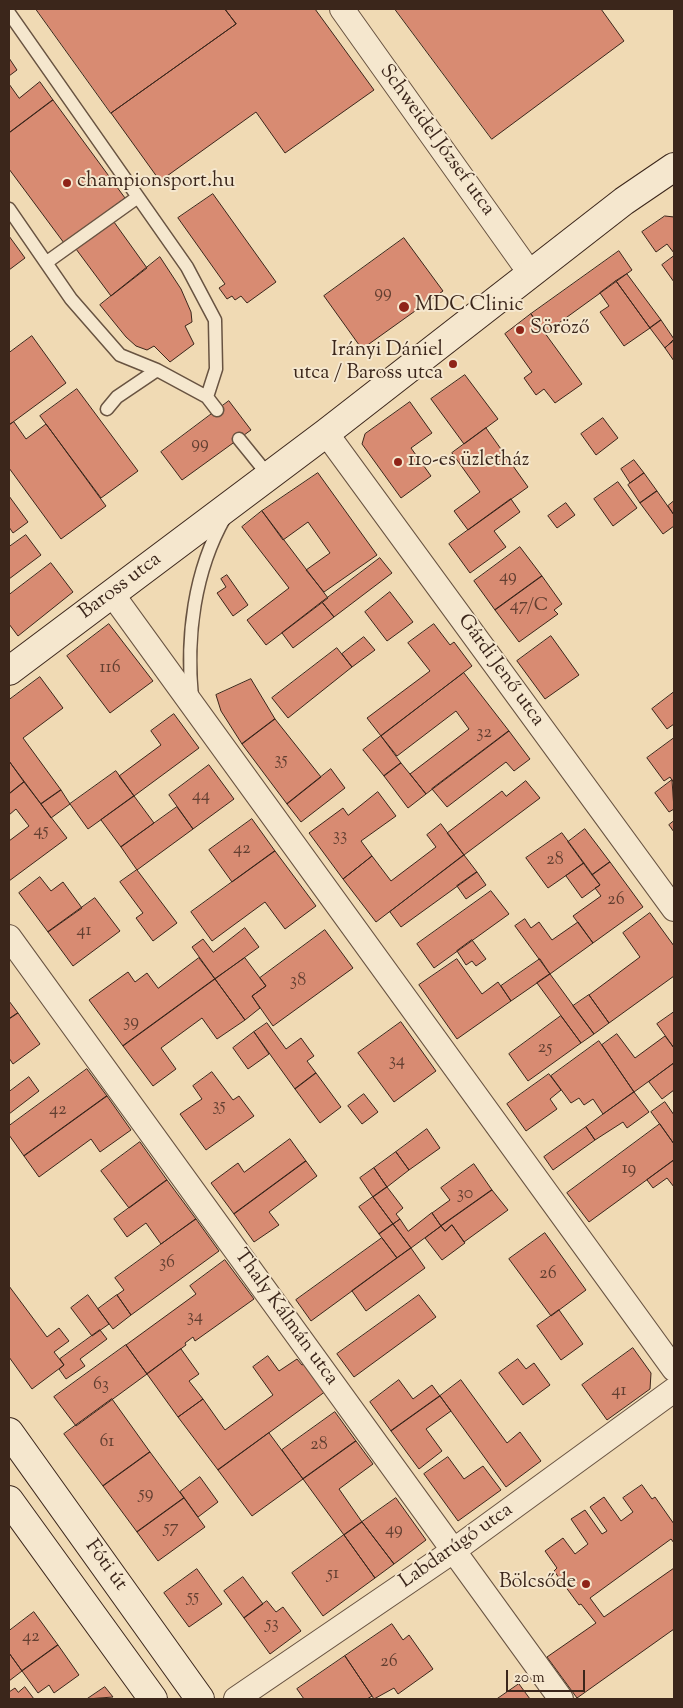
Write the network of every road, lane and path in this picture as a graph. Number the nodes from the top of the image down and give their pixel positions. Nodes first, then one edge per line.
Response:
1 (342, 9) edge
2 (9, 13) edge
3 (673, 169) edge
4 (138, 197) junction
5 (9, 209) edge
6 (47, 262) junction
7 (530, 272) junction
8 (158, 370) junction
9 (207, 397) junction
10 (107, 409) dead end
11 (217, 410) dead end
12 (326, 433) junction
13 (239, 439) dead end
14 (269, 476) junction
15 (233, 504) junction
16 (112, 594) junction
17 (9, 671) edge
18 (193, 703) junction
19 (674, 909) edge
20 (9, 937) edge
21 (674, 1370) edge
22 (674, 1390) edge
23 (9, 1432) edge
24 (9, 1500) edge
25 (453, 1551) junction
26 (153, 1699) edge
27 (200, 1699) edge
28 (236, 1699) edge
29 (561, 1699) edge

1 - 7 street, Schweidel József utca
2 - 4 lane
3 - 7 street, Baross utca
4 - 6 lane
4 - 9 lane
5 - 6 lane
6 - 8 lane
7 - 12 street, Baross utca
8 - 9 lane
8 - 10 lane
9 - 11 lane
12 - 14 street, Baross utca
12 - 19 street, Gárdi Jenő utca
13 - 14 lane
14 - 15 street, Baross utca
15 - 16 street, Baross utca
15 - 18 lane
16 - 17 street, Baross utca
16 - 18 street
18 - 21 street
20 - 25 street, Thaly Kálmán utca
22 - 25 street, Labdarúgó utca
23 - 27 street, Fóti út
24 - 26 street, Fóti út
25 - 28 street, Labdarúgó utca
25 - 29 street, Thaly Kálmán utca

